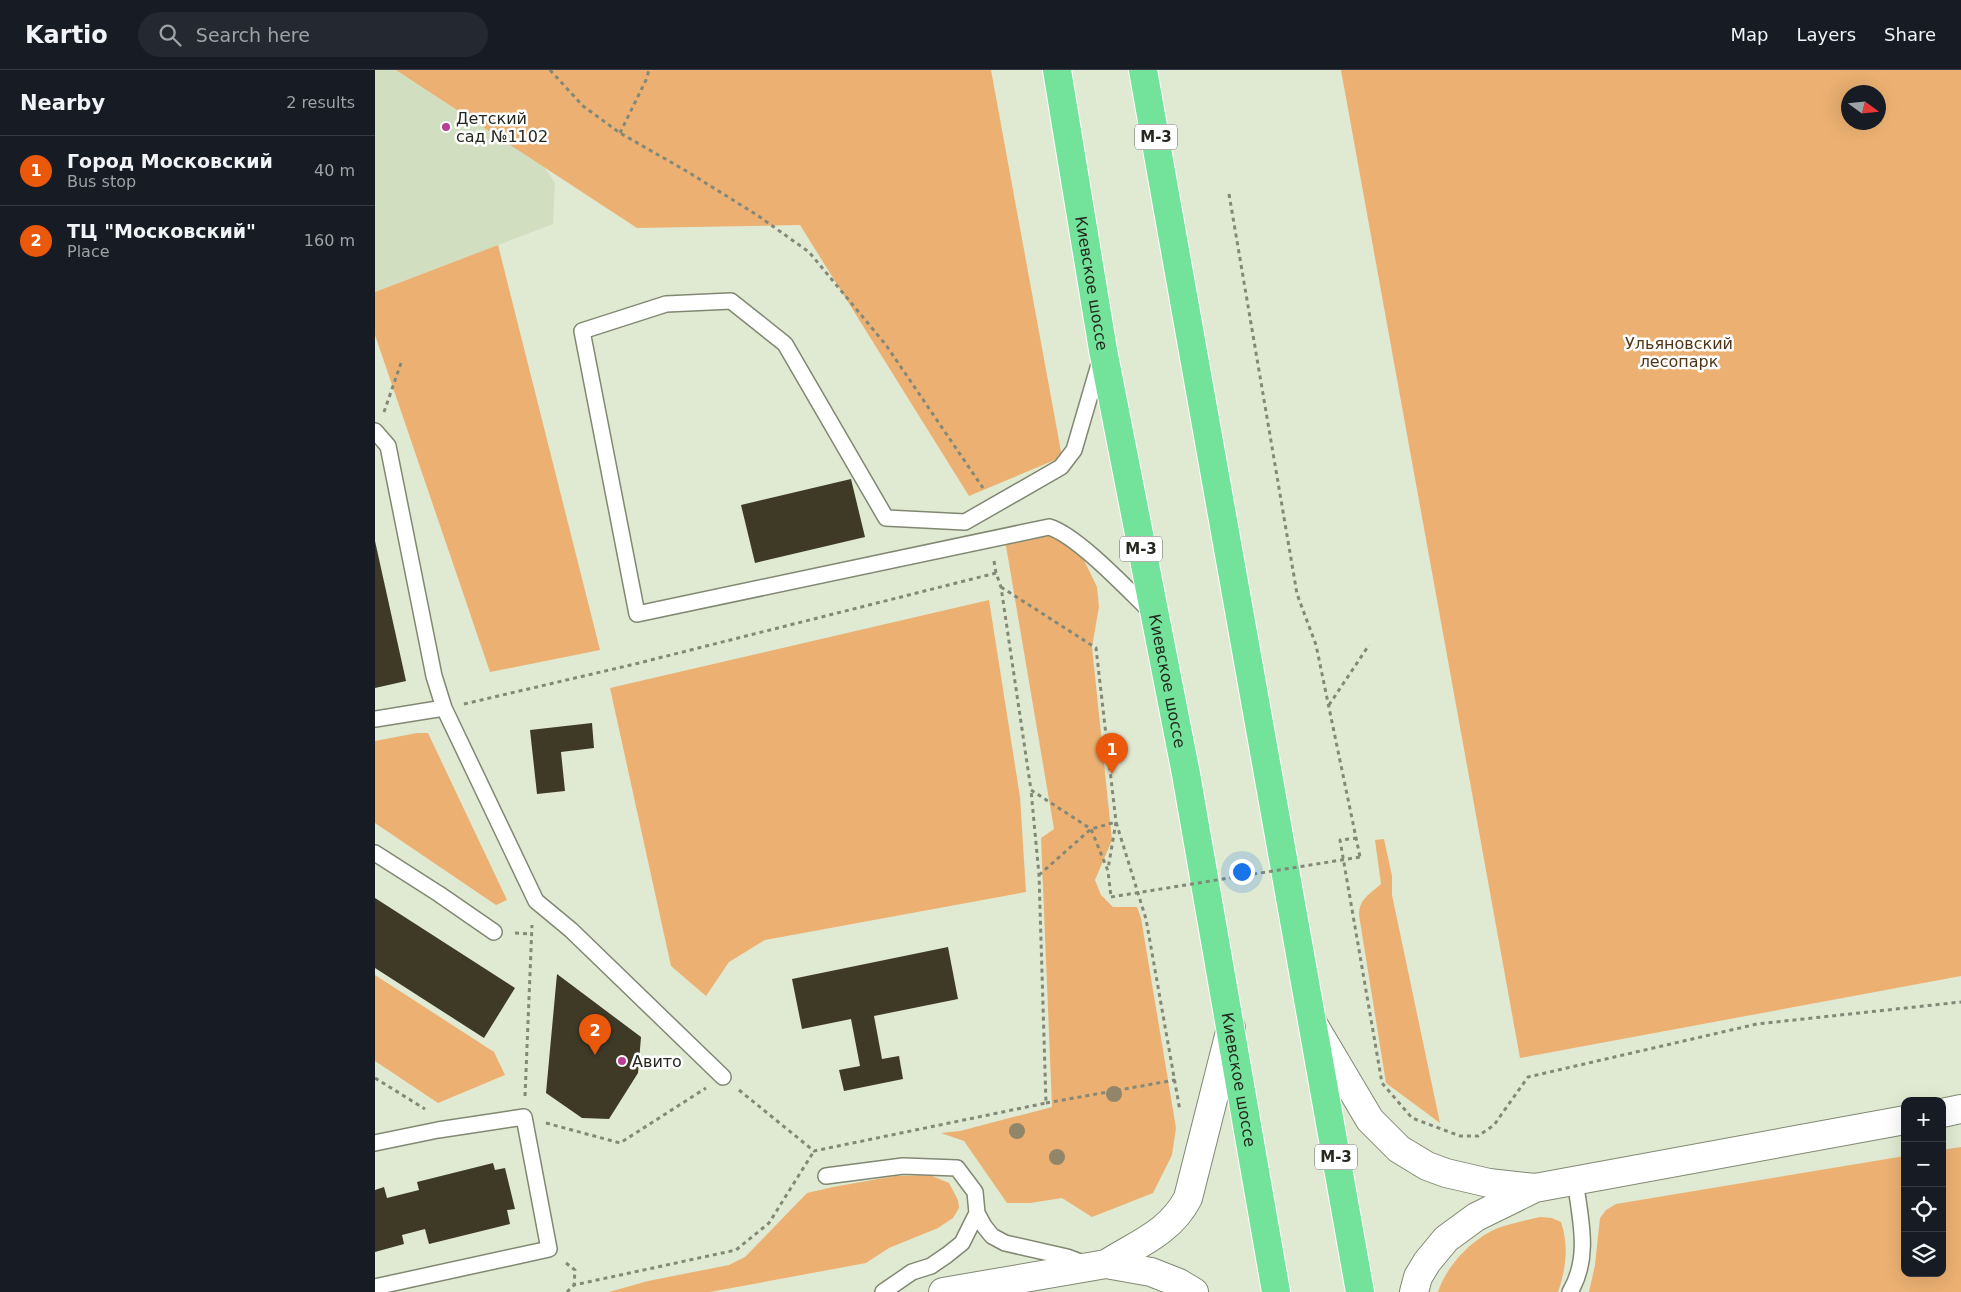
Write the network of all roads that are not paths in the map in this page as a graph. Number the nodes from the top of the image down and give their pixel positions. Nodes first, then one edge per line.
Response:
1 (1057, 70) edge
2 (1143, 70) edge
3 (1103, 350) junction
4 (376, 431) edge
5 (1154, 615) junction
6 (444, 708) junction
7 (375, 719) edge
8 (375, 854) edge
9 (494, 932) dead end
10 (1312, 1021) junction
11 (1231, 1028) junction
12 (723, 1077) road end
13 (1961, 1109) edge
14 (1946, 1112) edge
15 (1901, 1121) edge
16 (375, 1143) edge
17 (826, 1176) dead end
18 (1575, 1180) junction
19 (1535, 1188) junction
20 (977, 1213) junction
21 (1099, 1265) junction
22 (375, 1287) edge
23 (883, 1292) edge
24 (943, 1292) edge
25 (1194, 1292) edge
26 (1276, 1292) edge
27 (1360, 1292) edge
28 (1414, 1292) edge
29 (1570, 1292) edge

1 - 3 highway, Киевское шоссе / М-3
2 - 10 highway, М-3
3 - 5 highway, Киевское шоссе / М-3
3 - 5 lane
4 - 6 lane
5 - 11 highway, Киевское шоссе / М-3
6 - 7 lane
6 - 12 lane
8 - 9 lane
10 - 19 main road
10 - 27 highway, М-3
11 - 21 main road
11 - 26 highway, Киевское шоссе / М-3
13 - 14 main road
15 - 18 main road
16 - 22 lane
17 - 20 lane
18 - 19 main road
18 - 29 lane
19 - 28 main road
20 - 21 lane
20 - 23 lane
21 - 24 main road
21 - 25 main road

